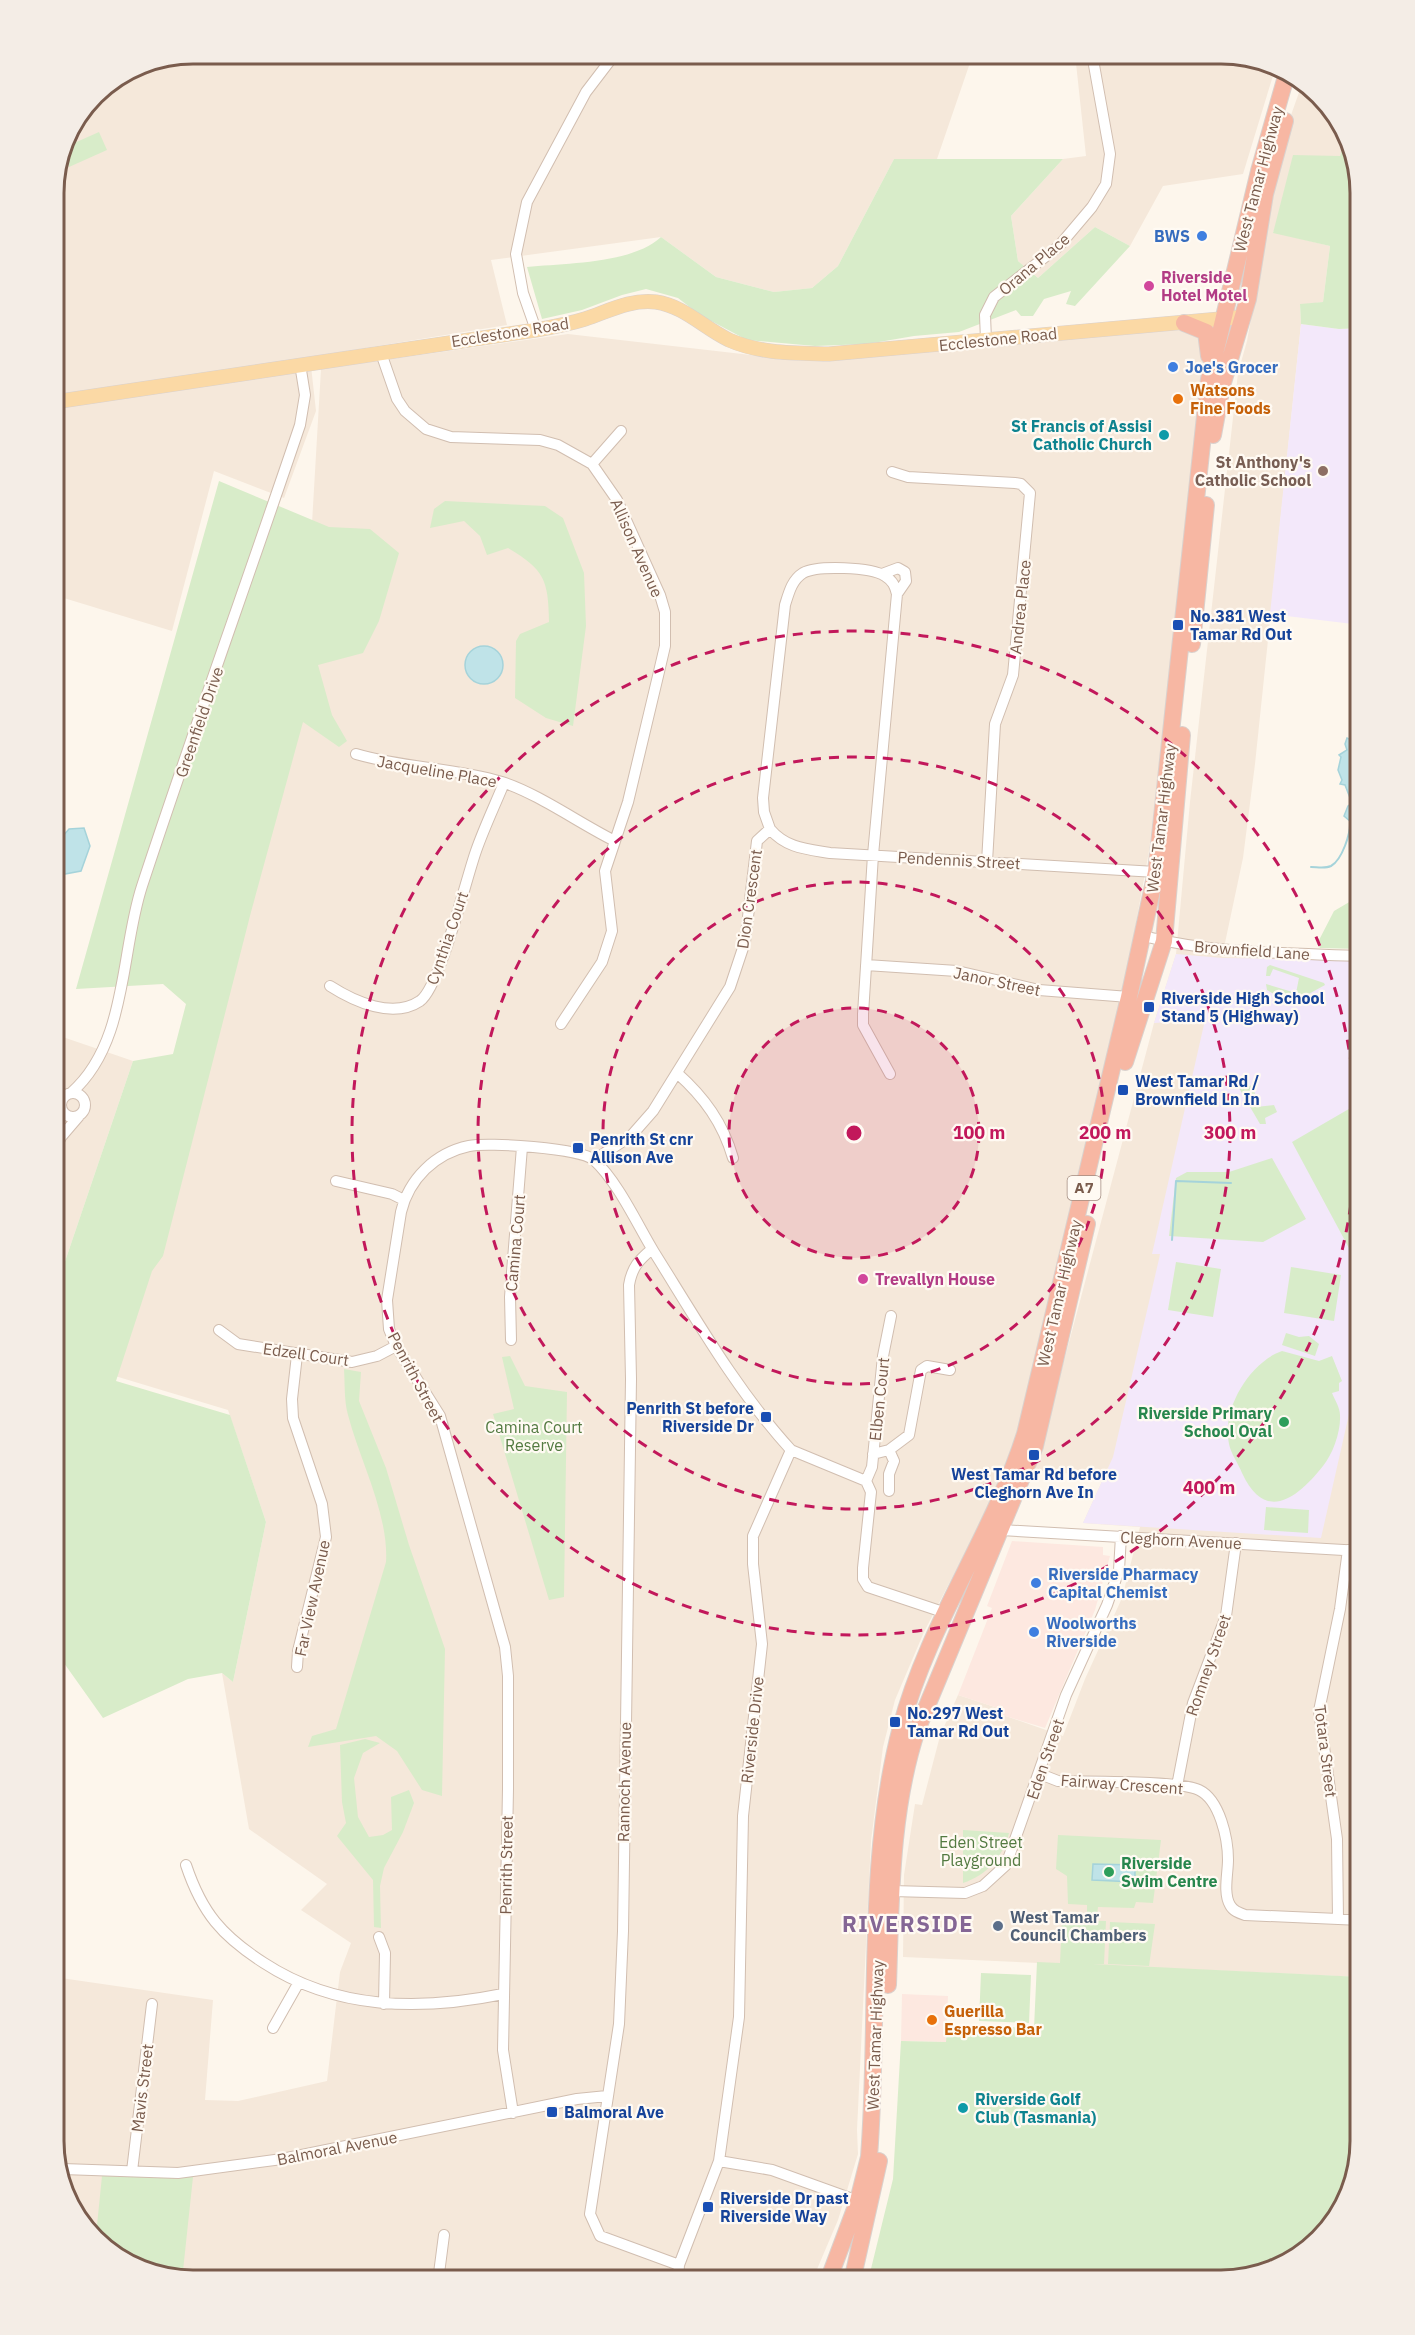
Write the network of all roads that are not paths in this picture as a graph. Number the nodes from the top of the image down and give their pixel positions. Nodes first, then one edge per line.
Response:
1 (607, 64) edge
2 (1094, 65) edge
3 (1285, 81) edge
4 (1294, 87) edge
5 (1242, 317) junction
6 (1223, 319) junction
7 (1184, 323) junction
8 (536, 330) junction
9 (986, 340) junction
10 (381, 353) junction
11 (300, 364) junction
12 (1210, 375) junction
13 (65, 400) edge
14 (621, 431) dead end
15 (592, 464) junction
16 (892, 472) dead end
17 (882, 574) junction
18 (897, 594) junction
19 (356, 754) dead end
20 (504, 783) junction
21 (770, 829) junction
22 (613, 840) junction
23 (873, 855) junction
24 (987, 862) junction
25 (1156, 872) junction
26 (1143, 936) junction
27 (1164, 941) junction
28 (1350, 956) edge
29 (866, 965) junction
30 (330, 986) dead end
31 (1129, 997) junction
32 (561, 1024) dead end
33 (677, 1074) junction
34 (890, 1074) dead end
35 (87, 1079) junction
36 (70, 1093) junction
37 (65, 1094) edge
38 (65, 1097) edge
39 (86, 1103) junction
40 (65, 1113) edge
41 (79, 1116) junction
42 (65, 1133) edge
43 (522, 1147) junction
44 (733, 1158) dead end
45 (594, 1161) junction
46 (336, 1181) dead end
47 (404, 1200) junction
48 (652, 1249) junction
49 (891, 1316) dead end
50 (219, 1330) dead end
51 (511, 1340) dead end
52 (396, 1346) junction
53 (297, 1355) junction
54 (950, 1370) dead end
55 (791, 1450) junction
56 (889, 1450) junction
57 (873, 1454) junction
58 (866, 1481) junction
59 (889, 1491) dead end
60 (1001, 1530) junction
61 (1121, 1536) junction
62 (1236, 1543) junction
63 (1348, 1550) joint
64 (945, 1613) junction
65 (965, 1618) junction
66 (297, 1667) dead end
67 (1040, 1774) junction
68 (1177, 1786) junction
69 (186, 1865) dead end
70 (892, 1891) junction
71 (1338, 1919) junction
72 (1350, 1920) edge
73 (379, 1937) dead end
74 (299, 1982) junction
75 (502, 1994) junction
76 (152, 2004) dead end
77 (384, 2004) junction
78 (273, 2028) dead end
79 (607, 2096) junction
80 (513, 2114) junction
81 (719, 2161) junction
82 (68, 2169) edge
83 (132, 2171) junction
84 (858, 2201) junction
85 (444, 2235) dead end
86 (679, 2265) junction
87 (439, 2270) edge
88 (679, 2270) edge
89 (832, 2270) edge
90 (854, 2270) edge

1 - 8 street
2 - 9 street, Orana Place
3 - 6 highway, West Tamar Highway / A7
4 - 5 highway, West Tamar Highway / A7
5 - 6 main road, Ecclestone Road
5 - 27 highway, West Tamar Highway / A7
6 - 7 main road, Ecclestone Road
6 - 12 highway, West Tamar Highway / A7
7 - 9 main road, Ecclestone Road
7 - 12 highway
8 - 9 main road, Ecclestone Road
8 - 10 main road, Ecclestone Road
10 - 11 main road, Ecclestone Road
10 - 15 street, Allison Avenue
11 - 13 main road, Ecclestone Road
11 - 35 street, Greenfield Drive
12 - 25 highway, West Tamar Highway / A7
14 - 15 street
15 - 22 street, Allison Avenue
16 - 24 street, Andrea Place
17 - 18 street
17 - 18 street, Dion Crescent
17 - 21 street, Dion Crescent
18 - 23 street, Dion Crescent
19 - 20 street, Jacqueline Place
20 - 22 street, Jacqueline Place
20 - 30 street, Cynthia Court
21 - 23 street, Pendennis Street
21 - 33 street, Dion Crescent
22 - 32 street, Allison Avenue
23 - 24 street, Pendennis Street
23 - 29 street, Dion Crescent
24 - 25 street, Pendennis Street
25 - 26 highway, West Tamar Highway / A7
26 - 27 street, Brownfield Lane
26 - 31 highway, West Tamar Highway / A7
27 - 28 street, Brownfield Lane
27 - 60 highway, West Tamar Highway / A7
29 - 31 street, Janor Street
29 - 34 street, Dion Crescent
31 - 64 highway, West Tamar Highway / A7
33 - 44 street
33 - 45 street, Dion Crescent
35 - 36 street, Greenfield Drive
35 - 39 street, Greenfield Drive
36 - 37 street
36 - 38 street
36 - 39 street
39 - 41 street
40 - 41 street
41 - 42 street
43 - 45 street, Penrith Street
43 - 47 street, Penrith Street
43 - 51 street, Camina Court
45 - 48 street
46 - 47 street
47 - 52 street, Penrith Street
48 - 55 street
48 - 79 street, Rannoch Avenue
49 - 57 street, Elben Court
50 - 53 street, Edzell Court
52 - 53 street, Edzell Court
52 - 75 street, Penrith Street
53 - 66 street, Far View Avenue
54 - 56 street
55 - 58 street
55 - 81 street, Riverside Drive
56 - 57 street
56 - 59 street
57 - 58 street, Elben Court
58 - 64 street
60 - 61 street, Cleghorn Avenue
60 - 65 highway, West Tamar Highway / A7
61 - 62 street, Cleghorn Avenue
61 - 67 street, Eden Street
62 - 63 street, Cleghorn Avenue
62 - 68 street, Romney Street
63 - 71 street, Totara Street
64 - 65 highway
64 - 84 highway, West Tamar Highway / A7
65 - 70 highway, West Tamar Highway / A7
67 - 68 street, Fairway Crescent
67 - 70 street, Eden Street
68 - 71 street, Fairway Crescent
69 - 74 street
70 - 90 highway, West Tamar Highway / A7
71 - 72 street, Fairway Crescent
73 - 77 street
74 - 77 street
74 - 78 street
75 - 77 street
75 - 80 street, Penrith Street
76 - 83 street, Mavis Street
79 - 80 street, Balmoral Avenue
79 - 86 street, Rannoch Avenue
80 - 83 street, Balmoral Avenue
81 - 84 street
81 - 86 street, Riverside Drive
82 - 83 street, Balmoral Avenue
84 - 89 highway, West Tamar Highway / A7
85 - 87 street
86 - 88 street, Riverside Drive

